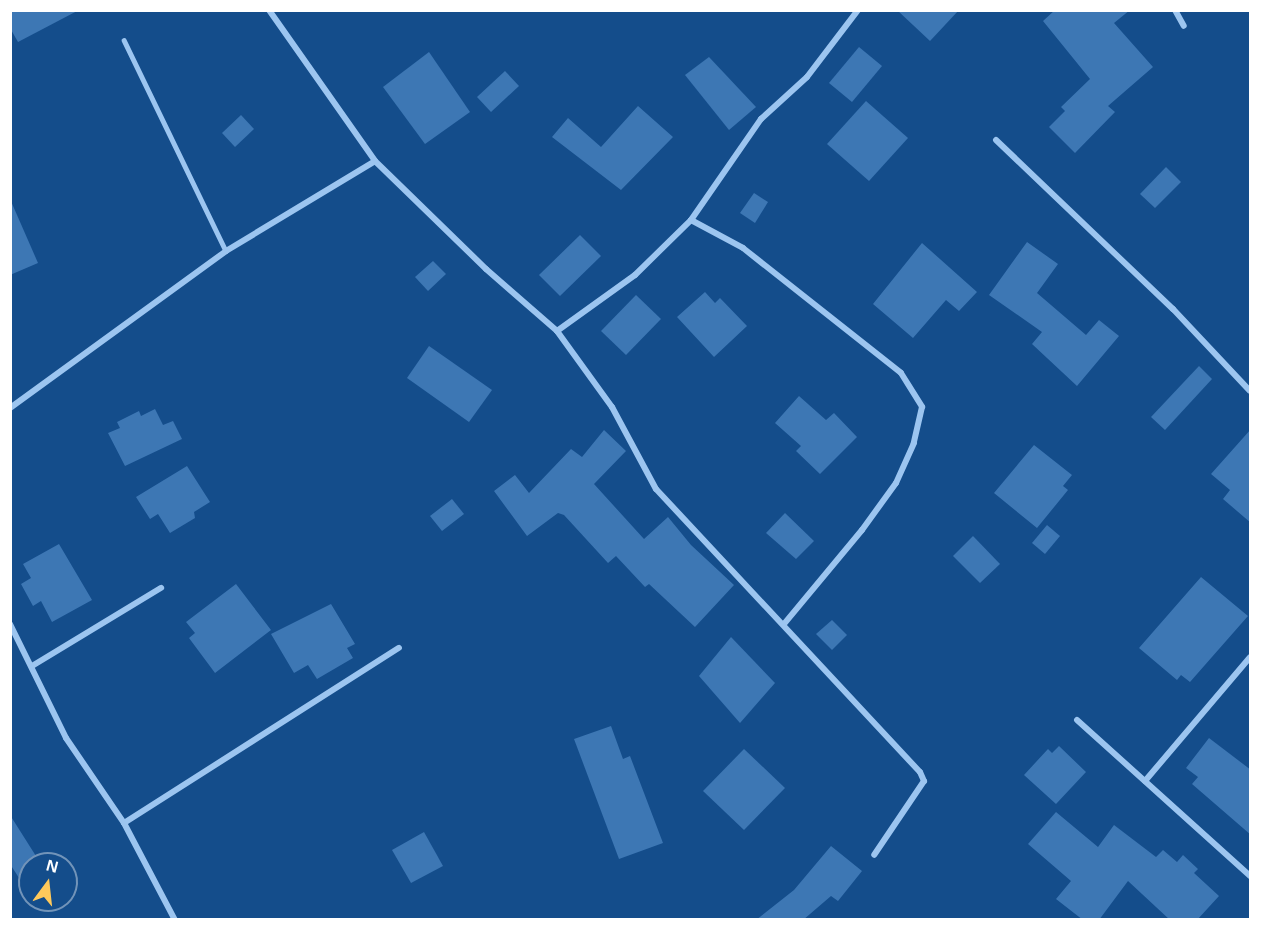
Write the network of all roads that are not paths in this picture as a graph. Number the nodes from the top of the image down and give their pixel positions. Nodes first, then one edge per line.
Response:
1 (269, 10) edge
2 (858, 10) edge
3 (1175, 10) edge
4 (1184, 26) dead end
5 (124, 40) dead end
6 (996, 140) dead end
7 (375, 161) junction
8 (691, 220) junction
9 (226, 251) junction
10 (557, 331) junction
11 (1251, 391) edge
12 (10, 408) edge
13 (161, 588) dead end
14 (10, 624) edge
15 (784, 624) junction
16 (399, 648) dead end
17 (1251, 657) edge
18 (32, 666) junction
19 (1077, 720) dead end
20 (1145, 781) junction
21 (124, 823) junction
22 (874, 855) dead end
23 (1251, 876) edge
24 (175, 920) edge

1 - 7 street
2 - 8 street
3 - 4 street
5 - 9 lane
6 - 11 street
7 - 9 street
7 - 10 street
8 - 10 street
8 - 15 street
9 - 12 street
10 - 15 street
13 - 18 street
14 - 18 street
15 - 22 street
16 - 21 street
17 - 20 street
18 - 21 street
19 - 20 street
20 - 23 street
21 - 24 street

